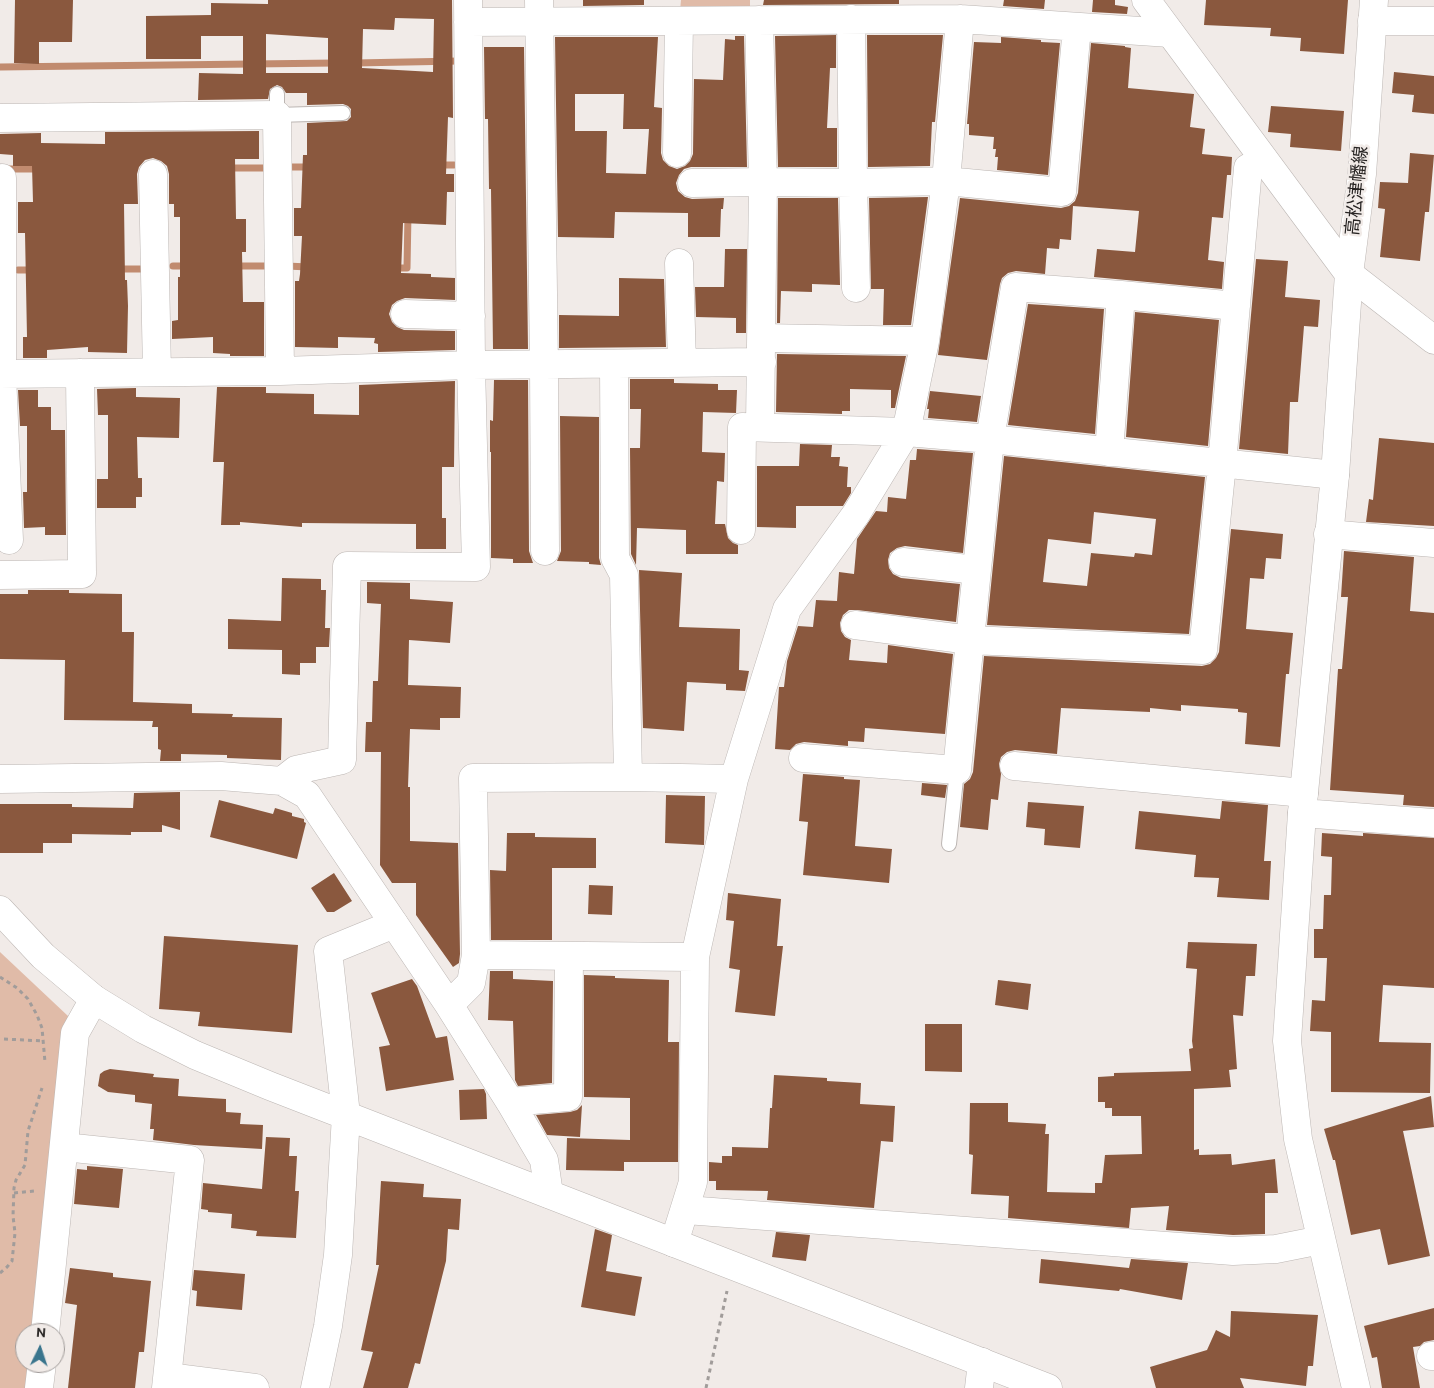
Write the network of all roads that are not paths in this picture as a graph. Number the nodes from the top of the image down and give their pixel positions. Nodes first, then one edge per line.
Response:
1 (1146, 0) edge
2 (1373, 10) edge
3 (468, 11) edge
4 (539, 11) edge
5 (851, 19) junction
6 (960, 19) junction
7 (759, 20) junction
8 (680, 21) junction
9 (1434, 22) edge
10 (1077, 27) junction
11 (1170, 33) junction
12 (277, 105) junction
13 (344, 112) dead end
14 (0, 118) edge
15 (676, 153) dead end
16 (1264, 160) junction
17 (153, 174) dead end
18 (2, 178) dead end
19 (946, 181) junction
20 (763, 182) junction
21 (692, 183) dead end
22 (852, 183) junction
23 (680, 263) dead end
24 (1349, 274) junction
25 (856, 288) dead end
26 (1121, 295) junction
27 (1236, 306) junction
28 (405, 314) dead end
29 (471, 316) junction
30 (1434, 340) edge
31 (925, 341) junction
32 (762, 350) junction
33 (682, 363) junction
34 (544, 364) junction
35 (614, 364) junction
36 (471, 365) junction
37 (280, 371) junction
38 (156, 372) junction
39 (80, 373) junction
40 (1, 374) edge
41 (760, 427) junction
42 (906, 432) junction
43 (990, 439) junction
44 (1109, 452) junction
45 (1222, 464) junction
46 (1334, 475) junction
47 (741, 530) dead end
48 (1328, 534) junction
49 (9, 540) dead end
50 (1434, 543) edge
51 (545, 551) dead end
52 (903, 562) dead end
53 (977, 570) junction
54 (0, 575) edge
55 (855, 625) dead end
56 (970, 640) junction
57 (803, 758) dead end
58 (1014, 766) dead end
59 (957, 770) junction
60 (628, 777) junction
61 (0, 779) edge
62 (734, 779) junction
63 (282, 781) junction
64 (1302, 803) junction
65 (1434, 823) edge
66 (949, 844) dead end
67 (0, 910) edge
68 (394, 924) junction
69 (476, 955) junction
70 (569, 956) junction
71 (695, 957) junction
72 (94, 999) junction
73 (448, 1005) junction
74 (510, 1102) junction
75 (346, 1115) junction
76 (64, 1147) junction
77 (549, 1194) junction
78 (686, 1210) junction
79 (1321, 1240) junction
80 (674, 1243) junction
81 (46, 1323) edge
82 (41, 1373) edge
83 (980, 1375) edge
84 (167, 1382) edge
85 (39, 1388) edge
86 (255, 1388) edge
87 (315, 1388) edge
88 (1048, 1388) edge
89 (1356, 1388) edge

1 - 11 street
2 - 9 street
2 - 24 street, 高松津幡線
3 - 4 street
3 - 29 street
4 - 8 street
4 - 34 street
5 - 6 street
5 - 7 street
5 - 22 street
6 - 10 street
6 - 19 street
7 - 8 street
7 - 20 street
8 - 15 street
10 - 11 street
10 - 19 street
11 - 16 street
12 - 13 lane
12 - 14 street
12 - 37 street
16 - 24 street
16 - 27 street
17 - 38 street
18 - 40 street
19 - 22 street
19 - 31 street
20 - 21 street
20 - 22 street
20 - 32 street
22 - 25 street
23 - 33 street
24 - 30 street
24 - 46 street, 高松津幡線
26 - 27 street
26 - 43 street
26 - 44 street
27 - 45 street
28 - 29 street
29 - 36 street
31 - 32 street
31 - 42 street
32 - 33 street
32 - 41 street
33 - 35 street
34 - 35 street
34 - 36 street
34 - 51 street
35 - 60 street
36 - 37 street
36 - 63 street
37 - 38 street
38 - 39 street
39 - 40 street
39 - 54 street
40 - 49 street
41 - 42 street
41 - 47 street
42 - 43 street
42 - 62 street
43 - 44 street
43 - 53 street
44 - 45 street
45 - 46 street
45 - 56 street
46 - 48 street, 高松津幡線
48 - 50 street
48 - 64 street, 高松津幡線
52 - 53 street
53 - 56 street
55 - 56 street
56 - 59 street
57 - 59 street
58 - 64 street
59 - 66 lane
60 - 62 street
60 - 69 street
61 - 63 street
62 - 71 street
63 - 68 street
64 - 65 street
64 - 79 street, 高松津幡線
67 - 72 street
68 - 73 street
68 - 75 street
69 - 70 street
69 - 73 street
70 - 71 street
70 - 74 street
71 - 78 street
72 - 75 street
72 - 76 street
73 - 74 street
74 - 77 street
75 - 77 street
75 - 87 street
76 - 81 street
76 - 84 street
77 - 80 street
78 - 79 street
78 - 80 street
79 - 89 street, 高松津幡線
80 - 83 street
82 - 85 street
83 - 88 street
84 - 86 street

